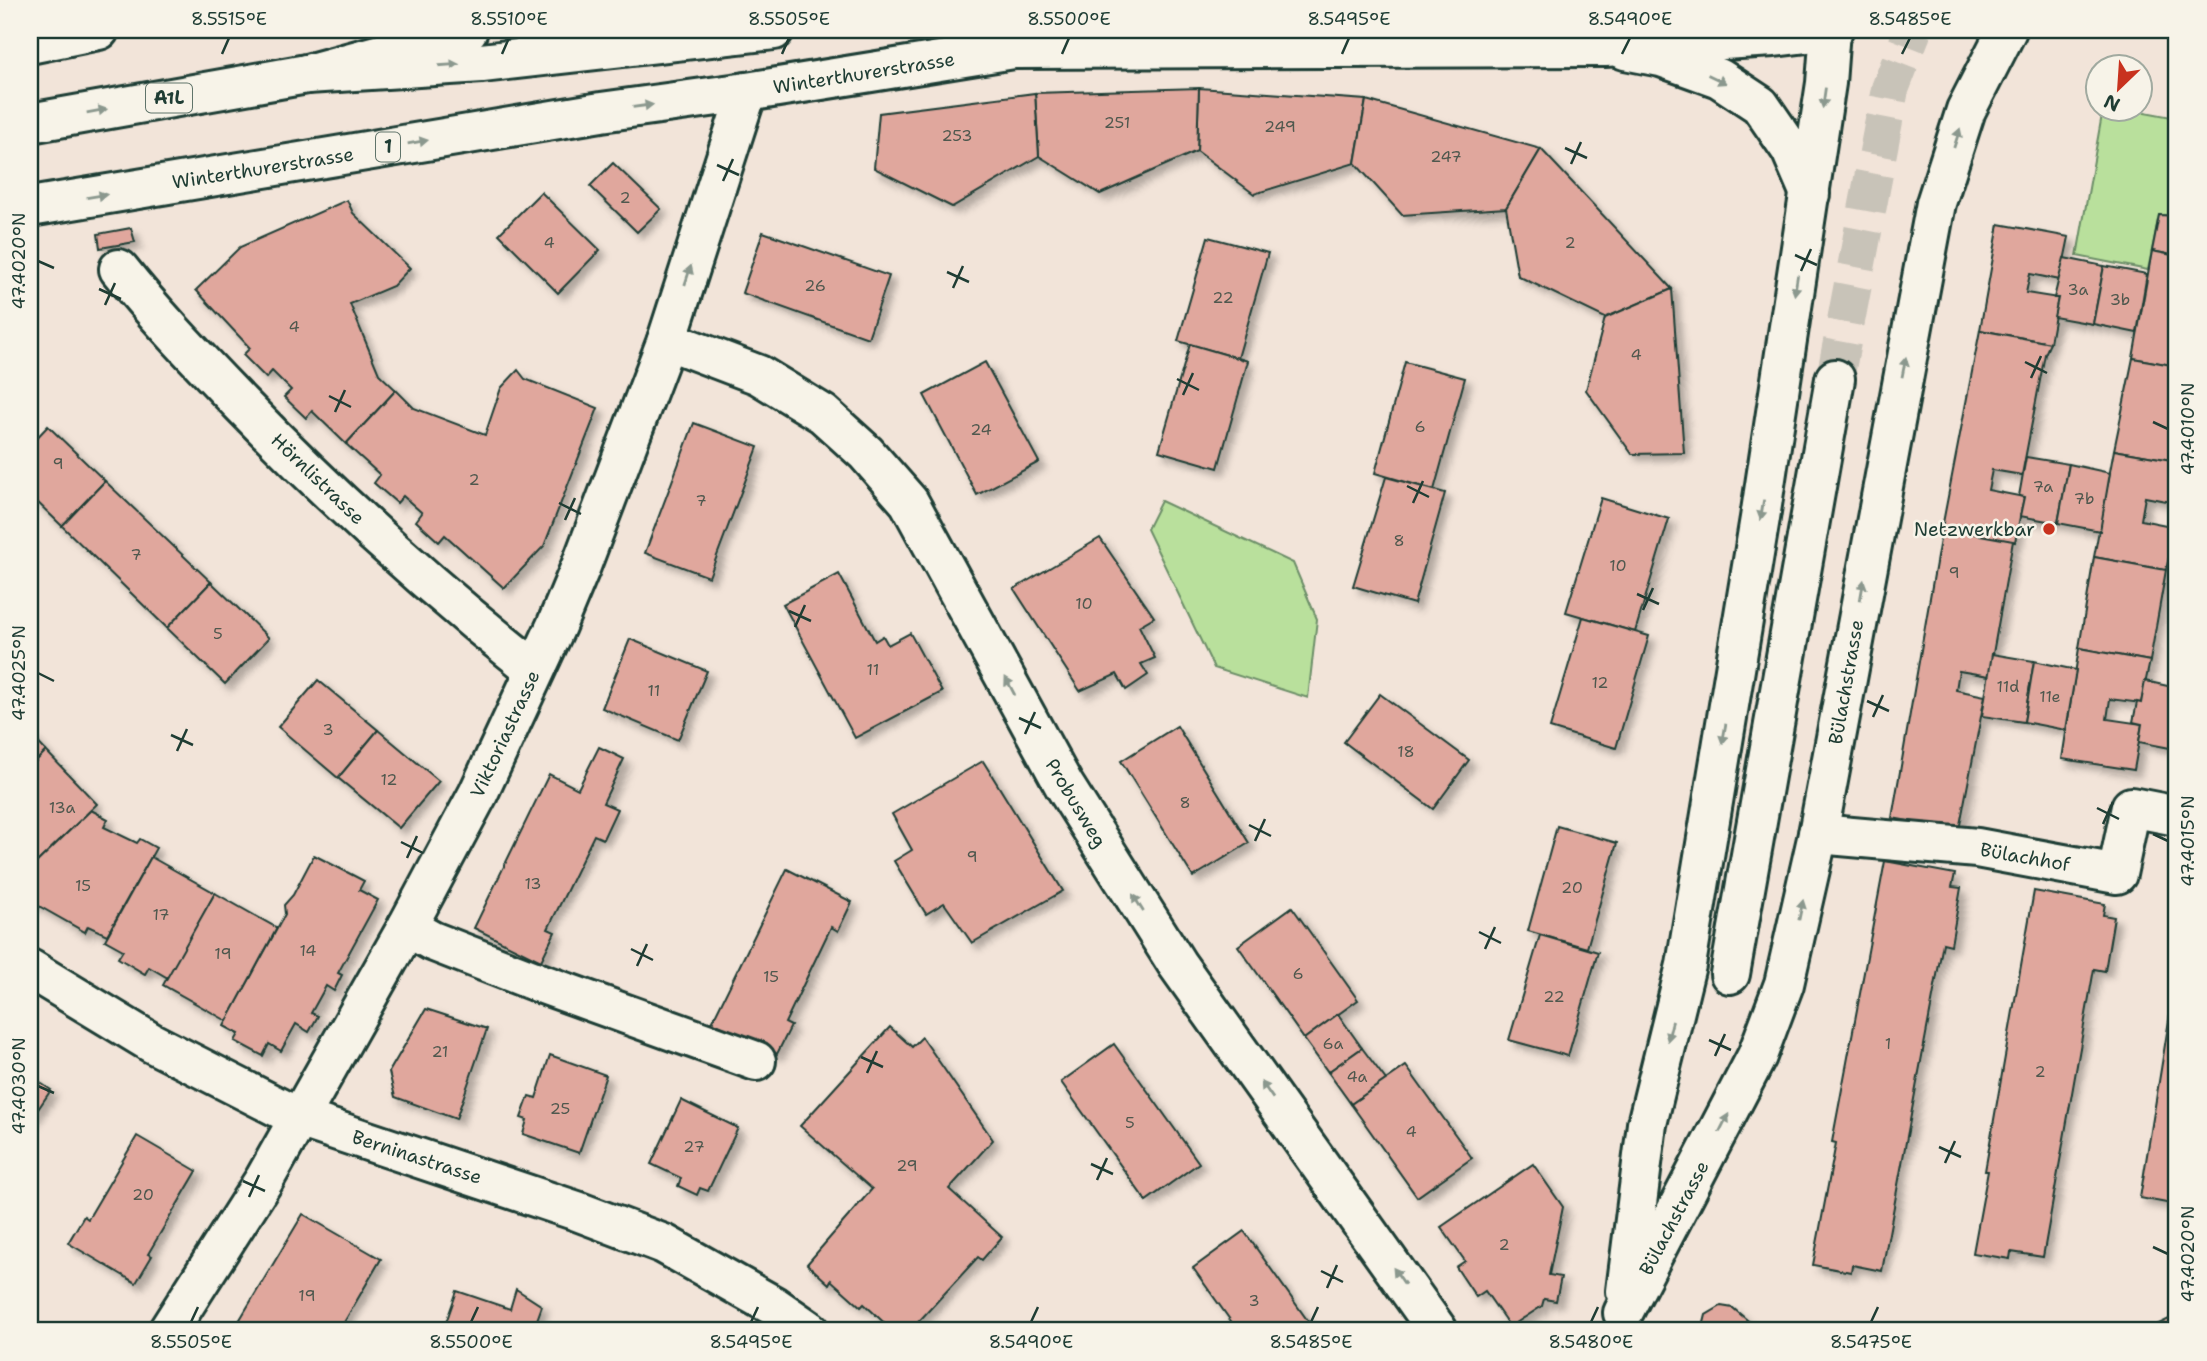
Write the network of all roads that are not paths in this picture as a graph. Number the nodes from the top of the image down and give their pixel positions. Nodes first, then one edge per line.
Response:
1 (99, 30) edge
2 (468, 30) edge
3 (774, 30) edge
4 (1080, 30) edge
5 (1831, 30) edge
6 (2007, 30) edge
7 (30, 44) edge
8 (1605, 47) junction
9 (1014, 49) junction
10 (307, 74) junction
11 (747, 92) junction
12 (30, 122) edge
13 (1810, 194) junction
14 (30, 206) edge
15 (119, 269) dead end
16 (667, 340) junction
17 (1835, 379) tunnel mouth
18 (536, 670) junction
19 (2177, 816) edge
20 (1818, 834) junction
21 (407, 927) junction
22 (1686, 965) junction
23 (30, 969) edge
24 (1730, 974) junction
25 (1784, 984) junction
26 (756, 1061) dead end
27 (299, 1118) junction
28 (1621, 1322) edge
29 (168, 1331) edge
30 (810, 1331) edge
31 (1438, 1331) edge

1 - 7 main road
2 - 10 main road, A1L
10 -> 3 main road
4 - 9 main road, 1
5 - 8 main road, Winterthurerstrasse
5 -> 13 main road, Bülachstrasse
20 -> 6 main road, Bülachstrasse
8 - 9 main road, Winterthurerstrasse
8 -> 13 main road
9 - 11 main road, Winterthurerstrasse / 1
12 -> 10 main road, A1L
14 -> 11 main road, Winterthurerstrasse / 1
16 -> 11 main road, Viktoriastrasse
13 -> 22 main road, Bülachstrasse
15 - 18 main road, Hörnlistrasse
16 - 18 main road, Viktoriastrasse
31 -> 16 main road, Probusweg
17 - 24 main road
18 - 21 main road, Viktoriastrasse
19 - 20 main road, Bülachhof
25 -> 20 main road, Bülachstrasse
21 - 26 main road
21 - 27 main road, Viktoriastrasse
22 - 24 main road
22 -> 28 main road, Bülachstrasse
23 - 27 main road, Berninastrasse
24 - 25 main road
28 -> 25 main road, Bülachstrasse
27 - 29 main road, Viktoriastrasse
27 - 30 main road, Berninastrasse

